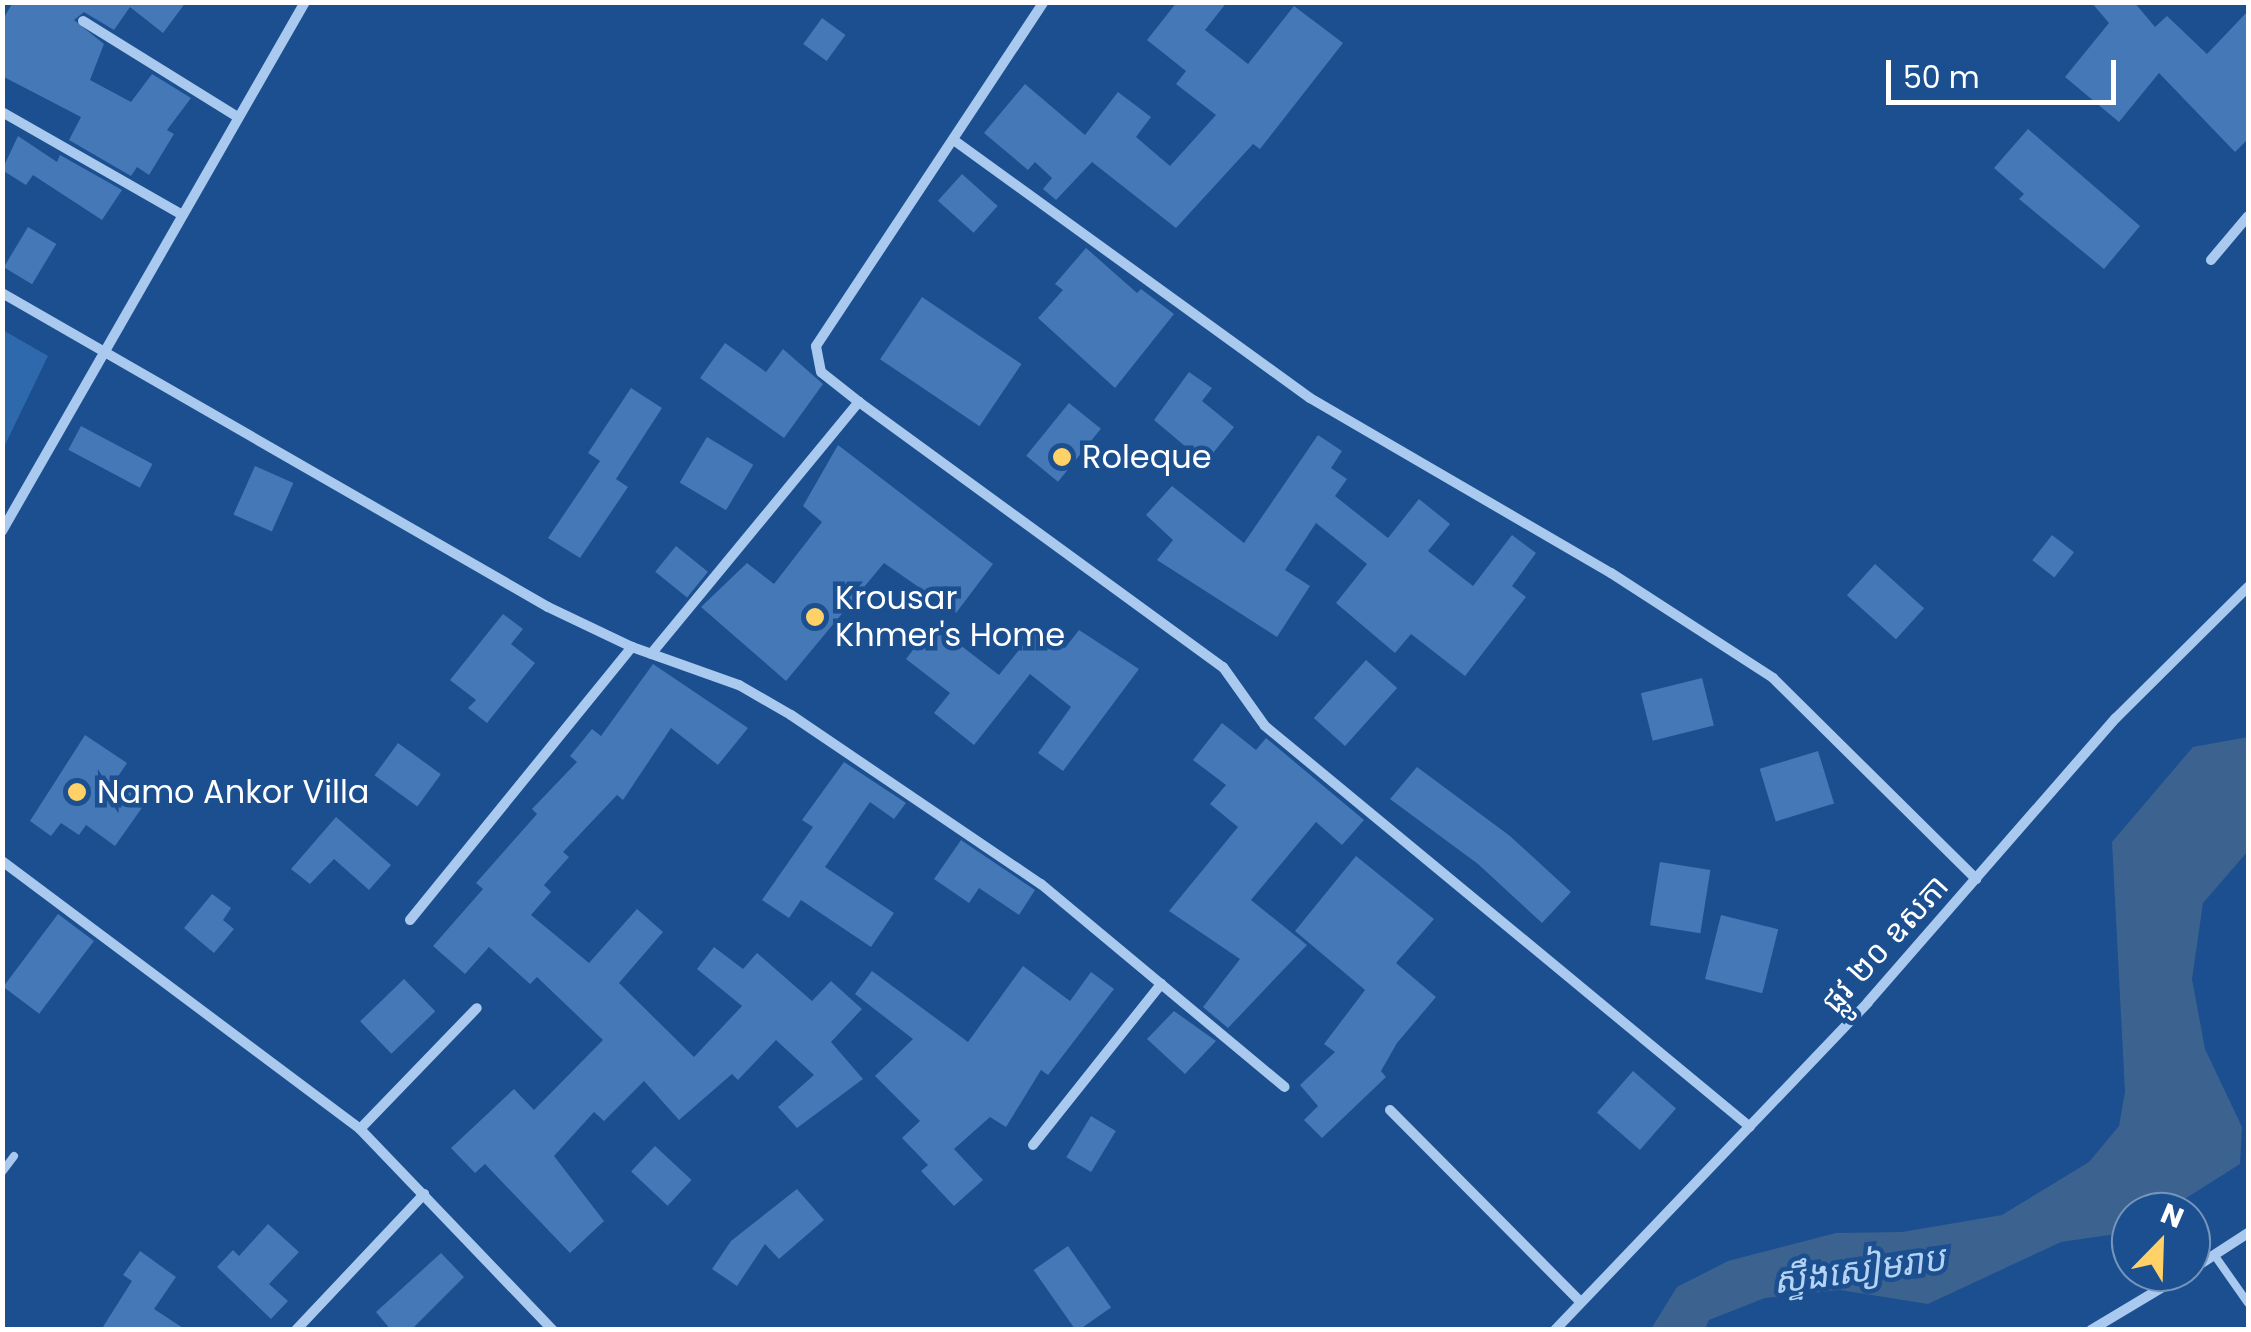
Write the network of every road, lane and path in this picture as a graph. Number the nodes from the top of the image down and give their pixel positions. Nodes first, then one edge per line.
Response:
1 (305, 2) edge
2 (1044, 2) edge
3 (84, 21) dead end
4 (2, 112) edge
5 (238, 116) junction
6 (956, 141) junction
7 (181, 214) junction
8 (2248, 216) edge
9 (2211, 260) dead end
10 (2, 293) edge
11 (101, 350) junction
12 (858, 402) junction
13 (2, 530) edge
14 (2248, 587) edge
15 (632, 647) junction
16 (651, 654) junction
17 (2, 861) edge
18 (1976, 879) junction
19 (410, 920) dead end
20 (1161, 984) junction
21 (478, 1008) dead end
22 (1285, 1087) dead end
23 (1390, 1110) dead end
24 (1750, 1127) junction
25 (360, 1130) junction
26 (1033, 1145) dead end
27 (14, 1156) dead end
28 (2, 1172) edge
29 (424, 1194) junction
30 (2248, 1233) edge
31 (2215, 1256) junction
32 (2211, 1258) edge
33 (2154, 1292) edge
34 (1580, 1301) junction
35 (2248, 1302) edge
36 (296, 1330) edge
37 (554, 1330) edge
38 (1555, 1330) edge
39 (2090, 1330) edge

1 - 5 street
2 - 6 street
3 - 5 street
4 - 7 street
5 - 7 street
6 - 12 street
6 - 18 street
7 - 11 street
8 - 9 street
10 - 11 street
11 - 13 street
11 - 15 street
12 - 16 street
12 - 24 street
14 - 18 street, ផ្លូវ ២០ ឧសភា
15 - 16 street
15 - 19 street
16 - 20 street
17 - 25 street
18 - 24 street, ផ្លូវ ២០ ឧសភា
20 - 22 street
20 - 26 street
21 - 25 street
23 - 34 street
24 - 34 street, ផ្លូវ ២០ ឧសភា
25 - 29 street
27 - 28 lane
29 - 36 street
29 - 37 street
30 - 31 street
31 - 32 street
31 - 35 lane
33 - 39 street
34 - 38 street, ផ្លូវ ២០ ឧសភា

